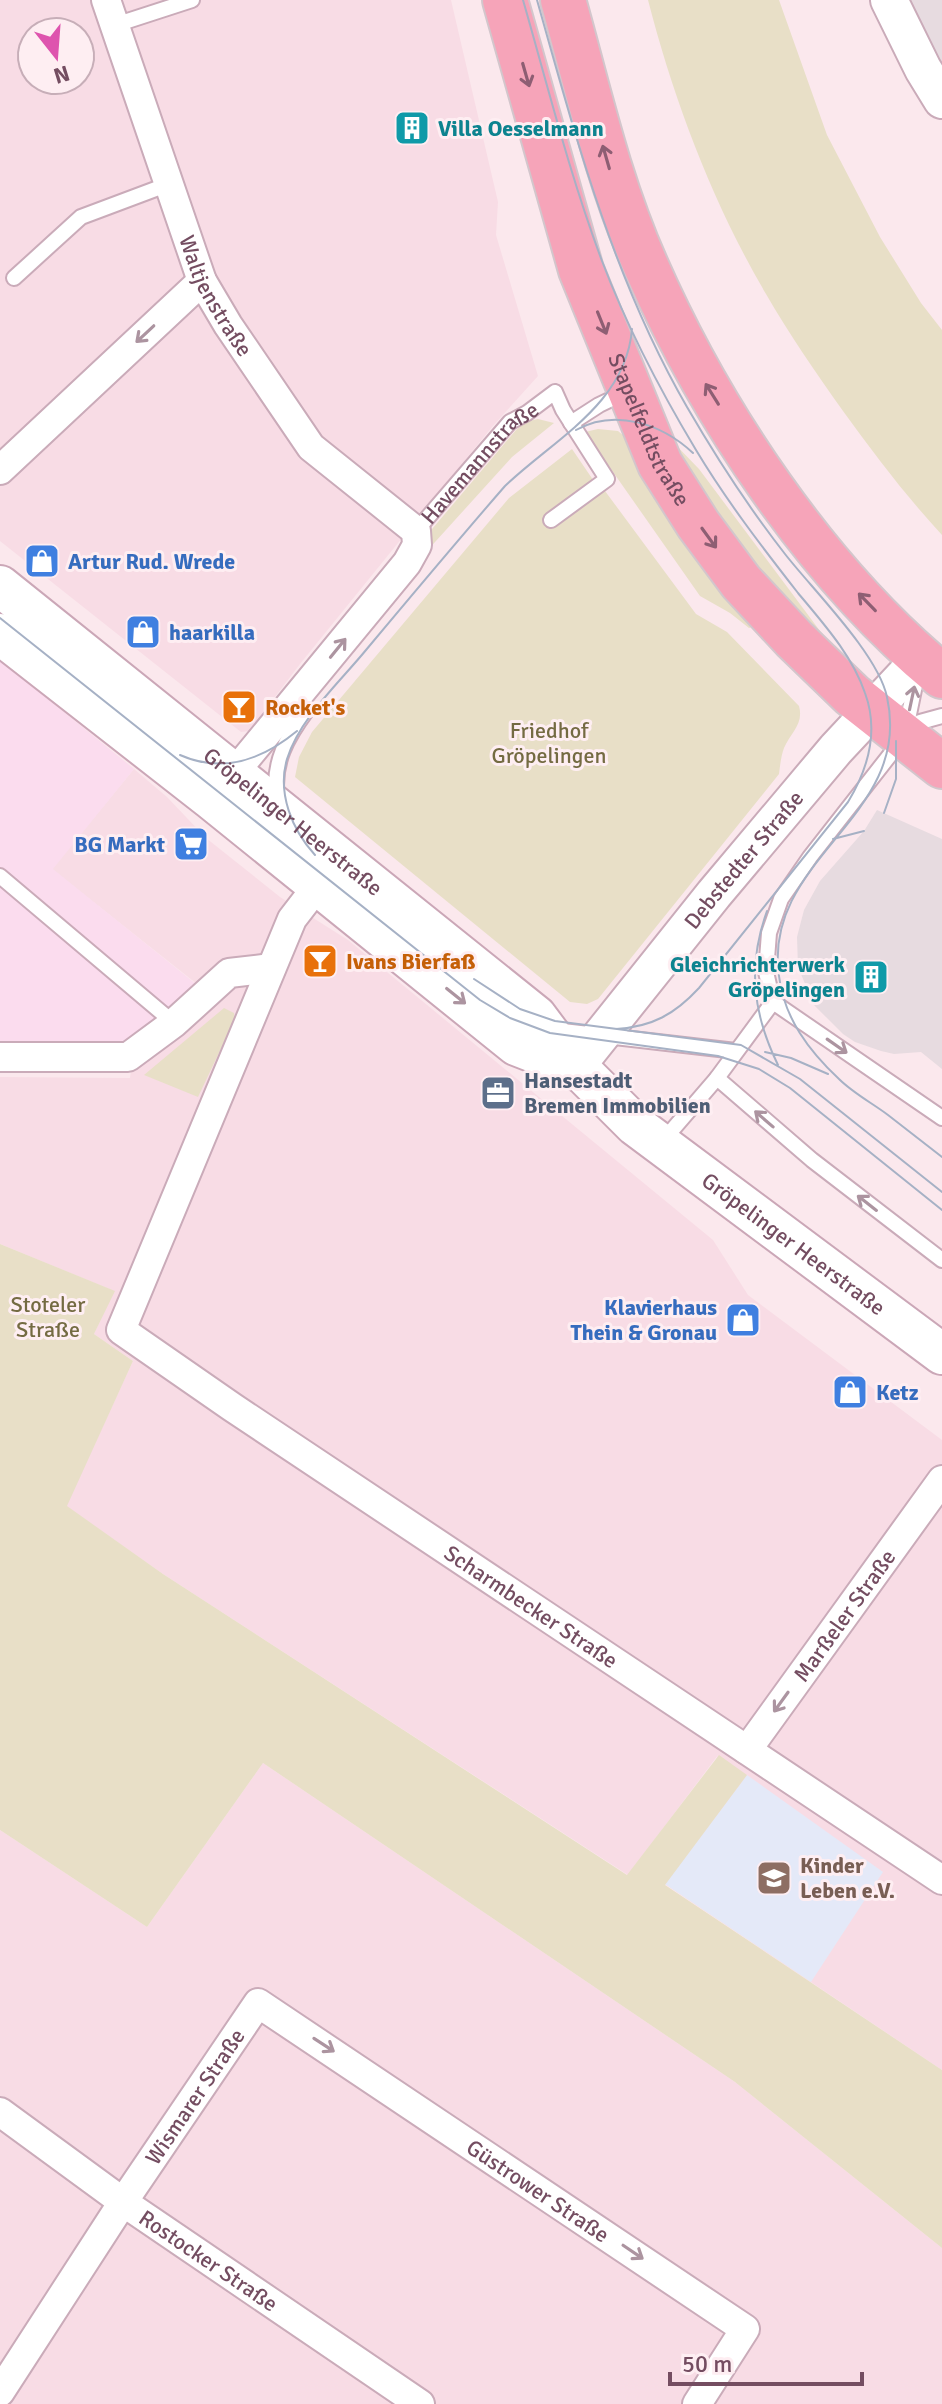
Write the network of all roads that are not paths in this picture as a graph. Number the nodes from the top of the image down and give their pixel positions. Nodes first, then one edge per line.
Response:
1 (192, 0) edge
2 (505, 0) edge
3 (563, 0) edge
4 (889, 0) edge
5 (110, 12) edge
6 (942, 100) edge
7 (169, 184) junction
8 (14, 278) dead end
9 (202, 281) junction
10 (629, 390) junction
11 (571, 423) junction
12 (5, 457) edge
13 (551, 520) dead end
14 (416, 531) junction
15 (0, 586) edge
16 (0, 634) edge
17 (931, 667) edge
18 (300, 694) junction
19 (942, 716) edge
20 (888, 723) junction
21 (942, 766) edge
22 (234, 773) junction
23 (279, 810) junction
24 (0, 876) edge
25 (319, 884) junction
26 (366, 903) dead end
27 (405, 909) junction
28 (271, 968) junction
29 (773, 1002) junction
30 (174, 1023) junction
31 (546, 1029) junction
32 (601, 1035) junction
33 (736, 1051) junction
34 (0, 1057) edge
35 (575, 1068) junction
36 (717, 1078) junction
37 (942, 1118) edge
38 (660, 1144) junction
39 (942, 1260) edge
40 (942, 1354) edge
41 (942, 1480) edge
42 (747, 1750) junction
43 (942, 1880) edge
44 (258, 2003) joint
45 (0, 2112) edge
46 (123, 2202) junction
47 (0, 2392) edge
48 (420, 2404) edge
49 (697, 2404) edge

1 - 5 lane
2 -> 10 main road, Stapelfeldtstraße
17 -> 3 main road
4 - 6 street
5 - 7 street, Waltjenstraße
7 - 8 lane
7 - 9 street, Waltjenstraße
9 -> 12 street
9 - 14 street, Waltjenstraße
10 - 11 lane
10 -> 20 main road, Stapelfeldtstraße
11 - 13 lane
11 - 14 lane, Havemannstraße
18 -> 14 street, Havemannstraße
15 - 22 main road, Gröpelinger Heerstraße
16 - 25 main road, Gröpelinger Heerstraße
17 - 20 street, Debstedter Straße
18 - 22 street, Havemannstraße
18 - 23 lane
19 - 20 lane
20 - 21 main road, Stapelfeldtstraße
20 - 29 lane
20 - 32 street, Debstedter Straße
22 - 23 main road, Gröpelinger Heerstraße
23 - 27 main road, Gröpelinger Heerstraße
24 - 30 lane
25 - 28 street
25 -> 35 main road, Gröpelinger Heerstraße
26 - 27 lane
27 - 31 main road, Gröpelinger Heerstraße
28 - 30 street
28 - 42 street, Scharmbecker Straße
29 - 33 lane
29 -> 37 lane
30 - 34 street
31 - 32 lane
31 - 35 main road, Gröpelinger Heerstraße
32 - 33 lane
32 - 35 street, Debstedter Straße
33 - 36 lane
35 - 38 main road, Gröpelinger Heerstraße
36 - 38 lane
39 -> 36 lane
38 - 40 main road, Gröpelinger Heerstraße
41 -> 42 street, Marßeler Straße
42 - 43 street, Scharmbecker Straße
44 - 46 street, Wismarer Straße
44 -> 49 street, Güstrower Straße
45 - 46 street, Rostocker Straße
46 - 47 street, Wismarer Straße
46 - 48 street, Rostocker Straße

